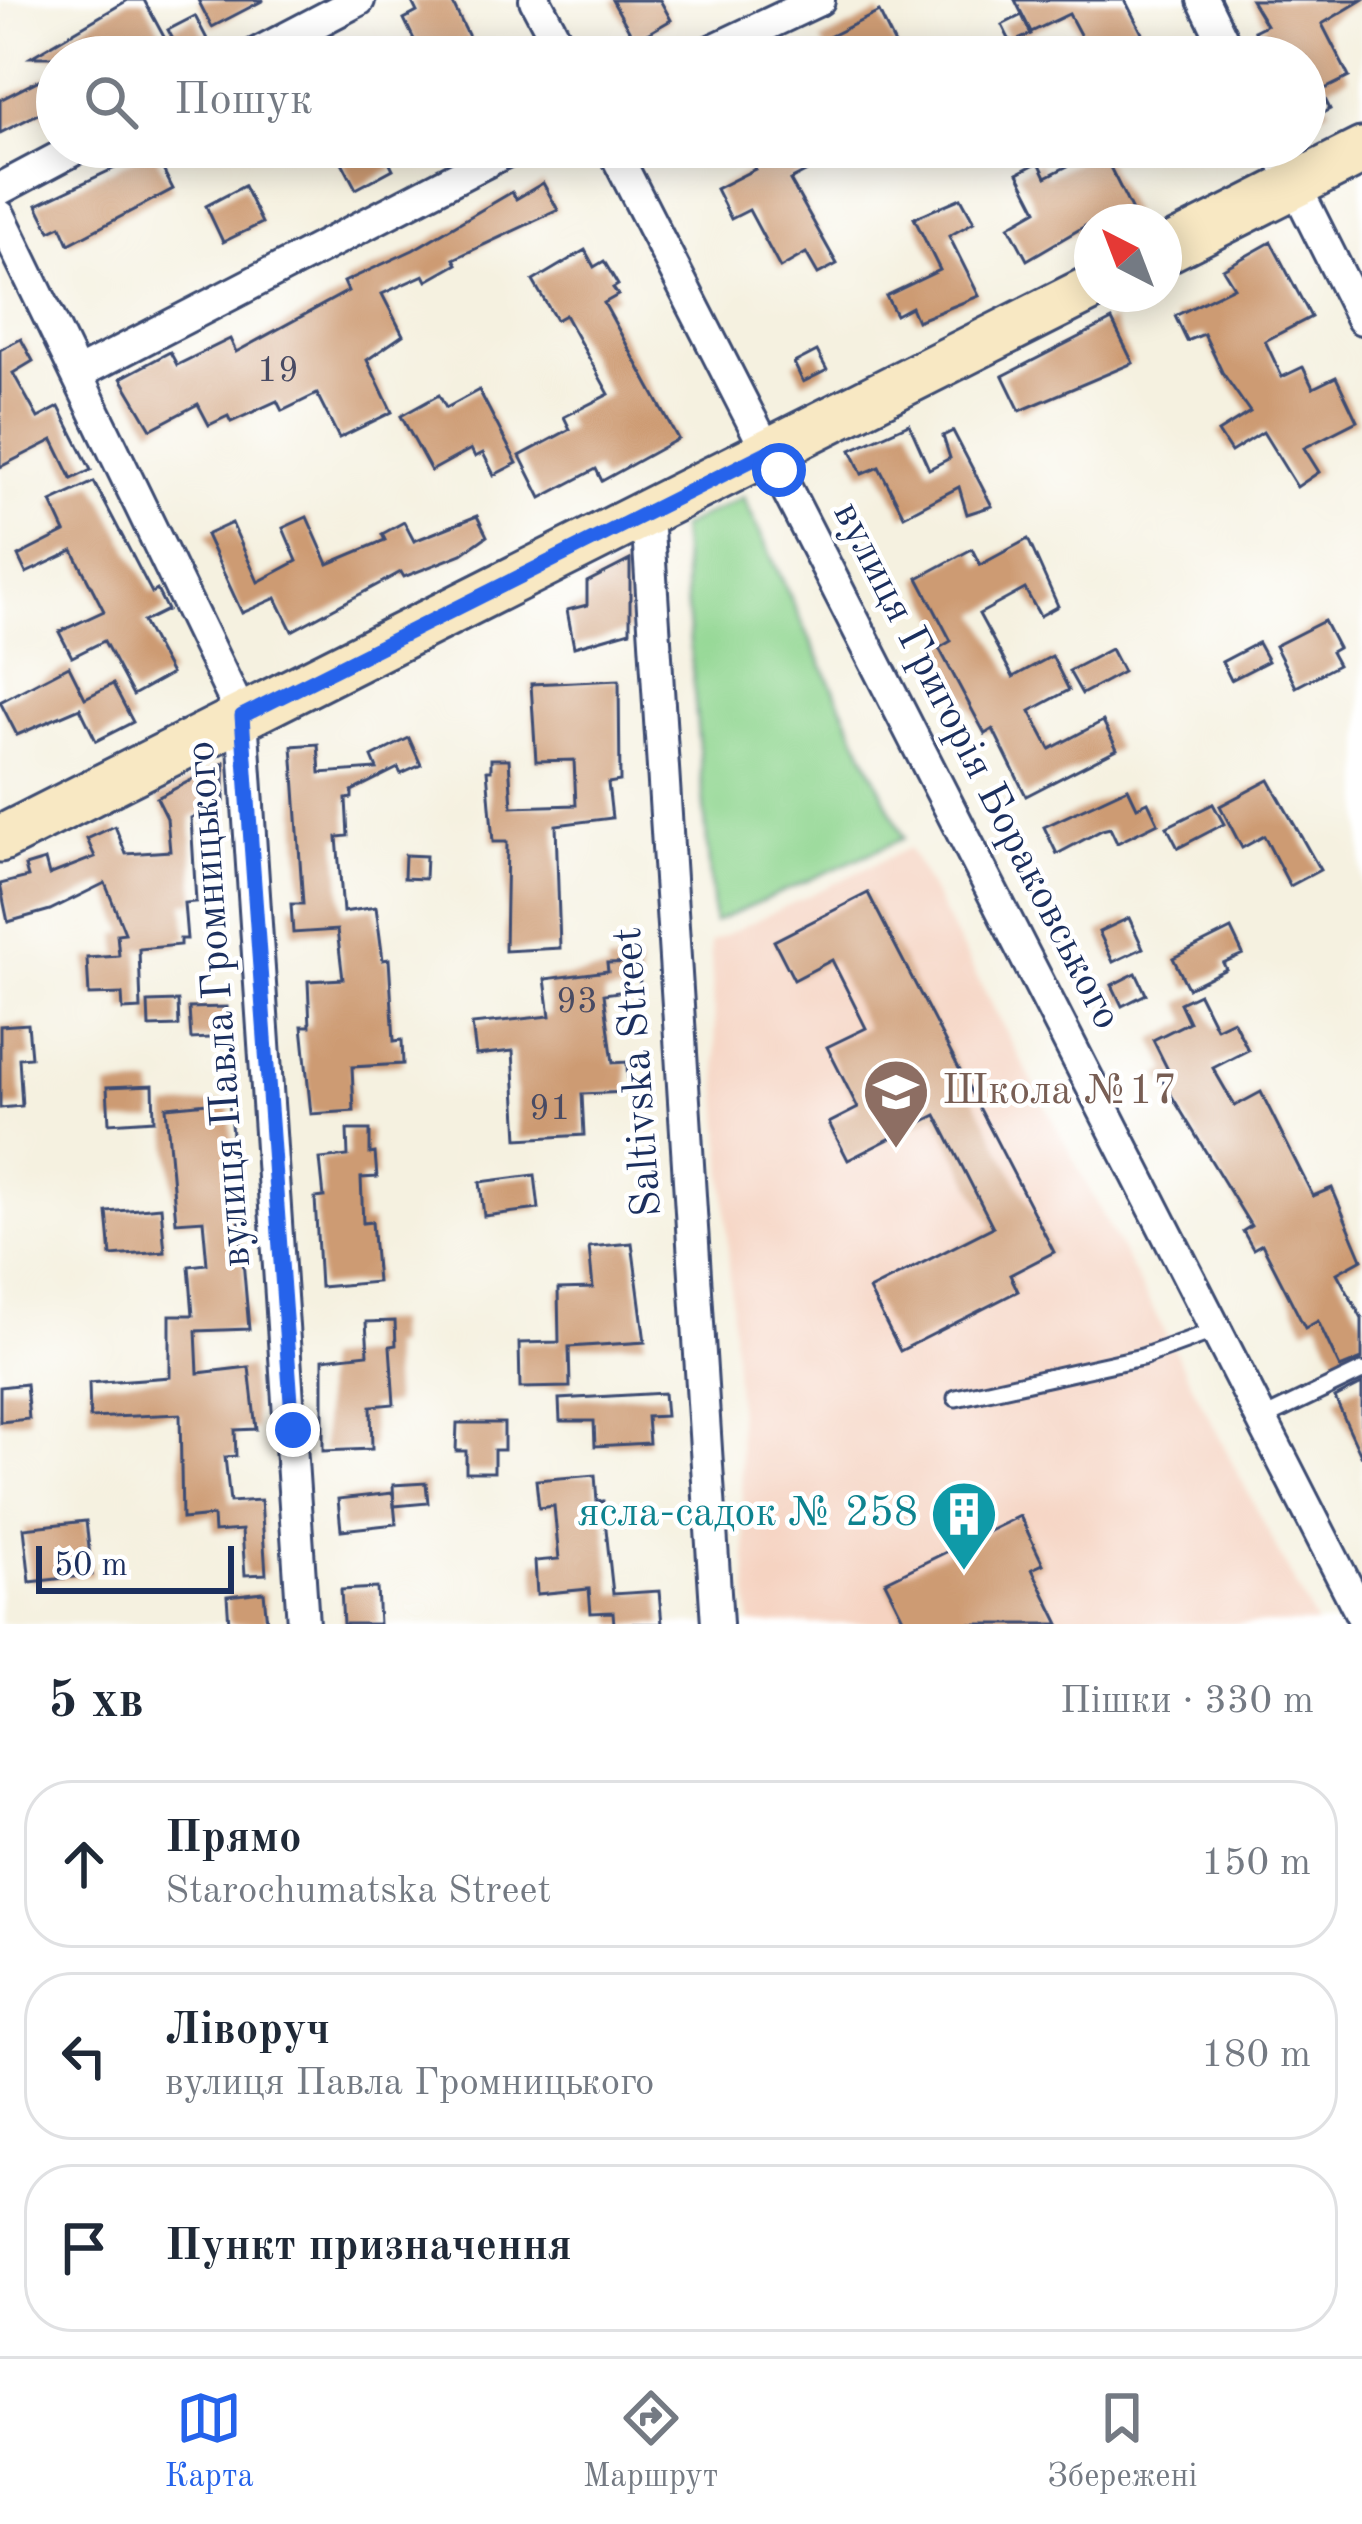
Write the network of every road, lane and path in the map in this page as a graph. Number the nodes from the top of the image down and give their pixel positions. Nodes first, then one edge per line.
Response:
1 (358, 0) edge
2 (535, 0) edge
3 (819, 0) edge
4 (1203, 0) edge
5 (290, 36) edge
6 (555, 36) edge
7 (743, 36) edge
8 (1221, 36) edge
9 (1362, 151) edge
10 (1326, 158) edge
11 (40, 168) edge
12 (474, 168) edge
13 (623, 168) edge
14 (1283, 168) edge
15 (1287, 168) edge
16 (0, 189) edge
17 (0, 216) edge
18 (1182, 238) edge
19 (1074, 297) edge
20 (1362, 319) edge
21 (79, 373) junction
22 (770, 451) junction
23 (647, 514) junction
24 (242, 716) junction
25 (0, 839) edge
26 (1216, 1330) junction
27 (1362, 1371) edge
28 (956, 1398) dead end
29 (1262, 1419) junction
30 (1362, 1616) edge
31 (303, 1624) edge
32 (717, 1624) edge

1 - 5 street
2 - 6 street
3 - 7 street
4 - 8 street
9 - 10 street
11 - 16 street
12 - 21 street
13 - 22 street, вулиця Григорія Бораковського
14 - 18 street
15 - 20 street
17 - 21 street, вулиця Павла Громницького
19 - 22 street
21 - 24 street, вулиця Павла Громницького
22 - 23 street
22 - 26 street, вулиця Григорія Бораковського
23 - 24 street
23 - 32 street, Saltivska Street
24 - 25 street
24 - 31 street, вулиця Павла Громницького
26 - 28 lane
26 - 29 street, вулиця Григорія Бораковського
27 - 29 lane
29 - 30 street, вулиця Григорія Бораковського

